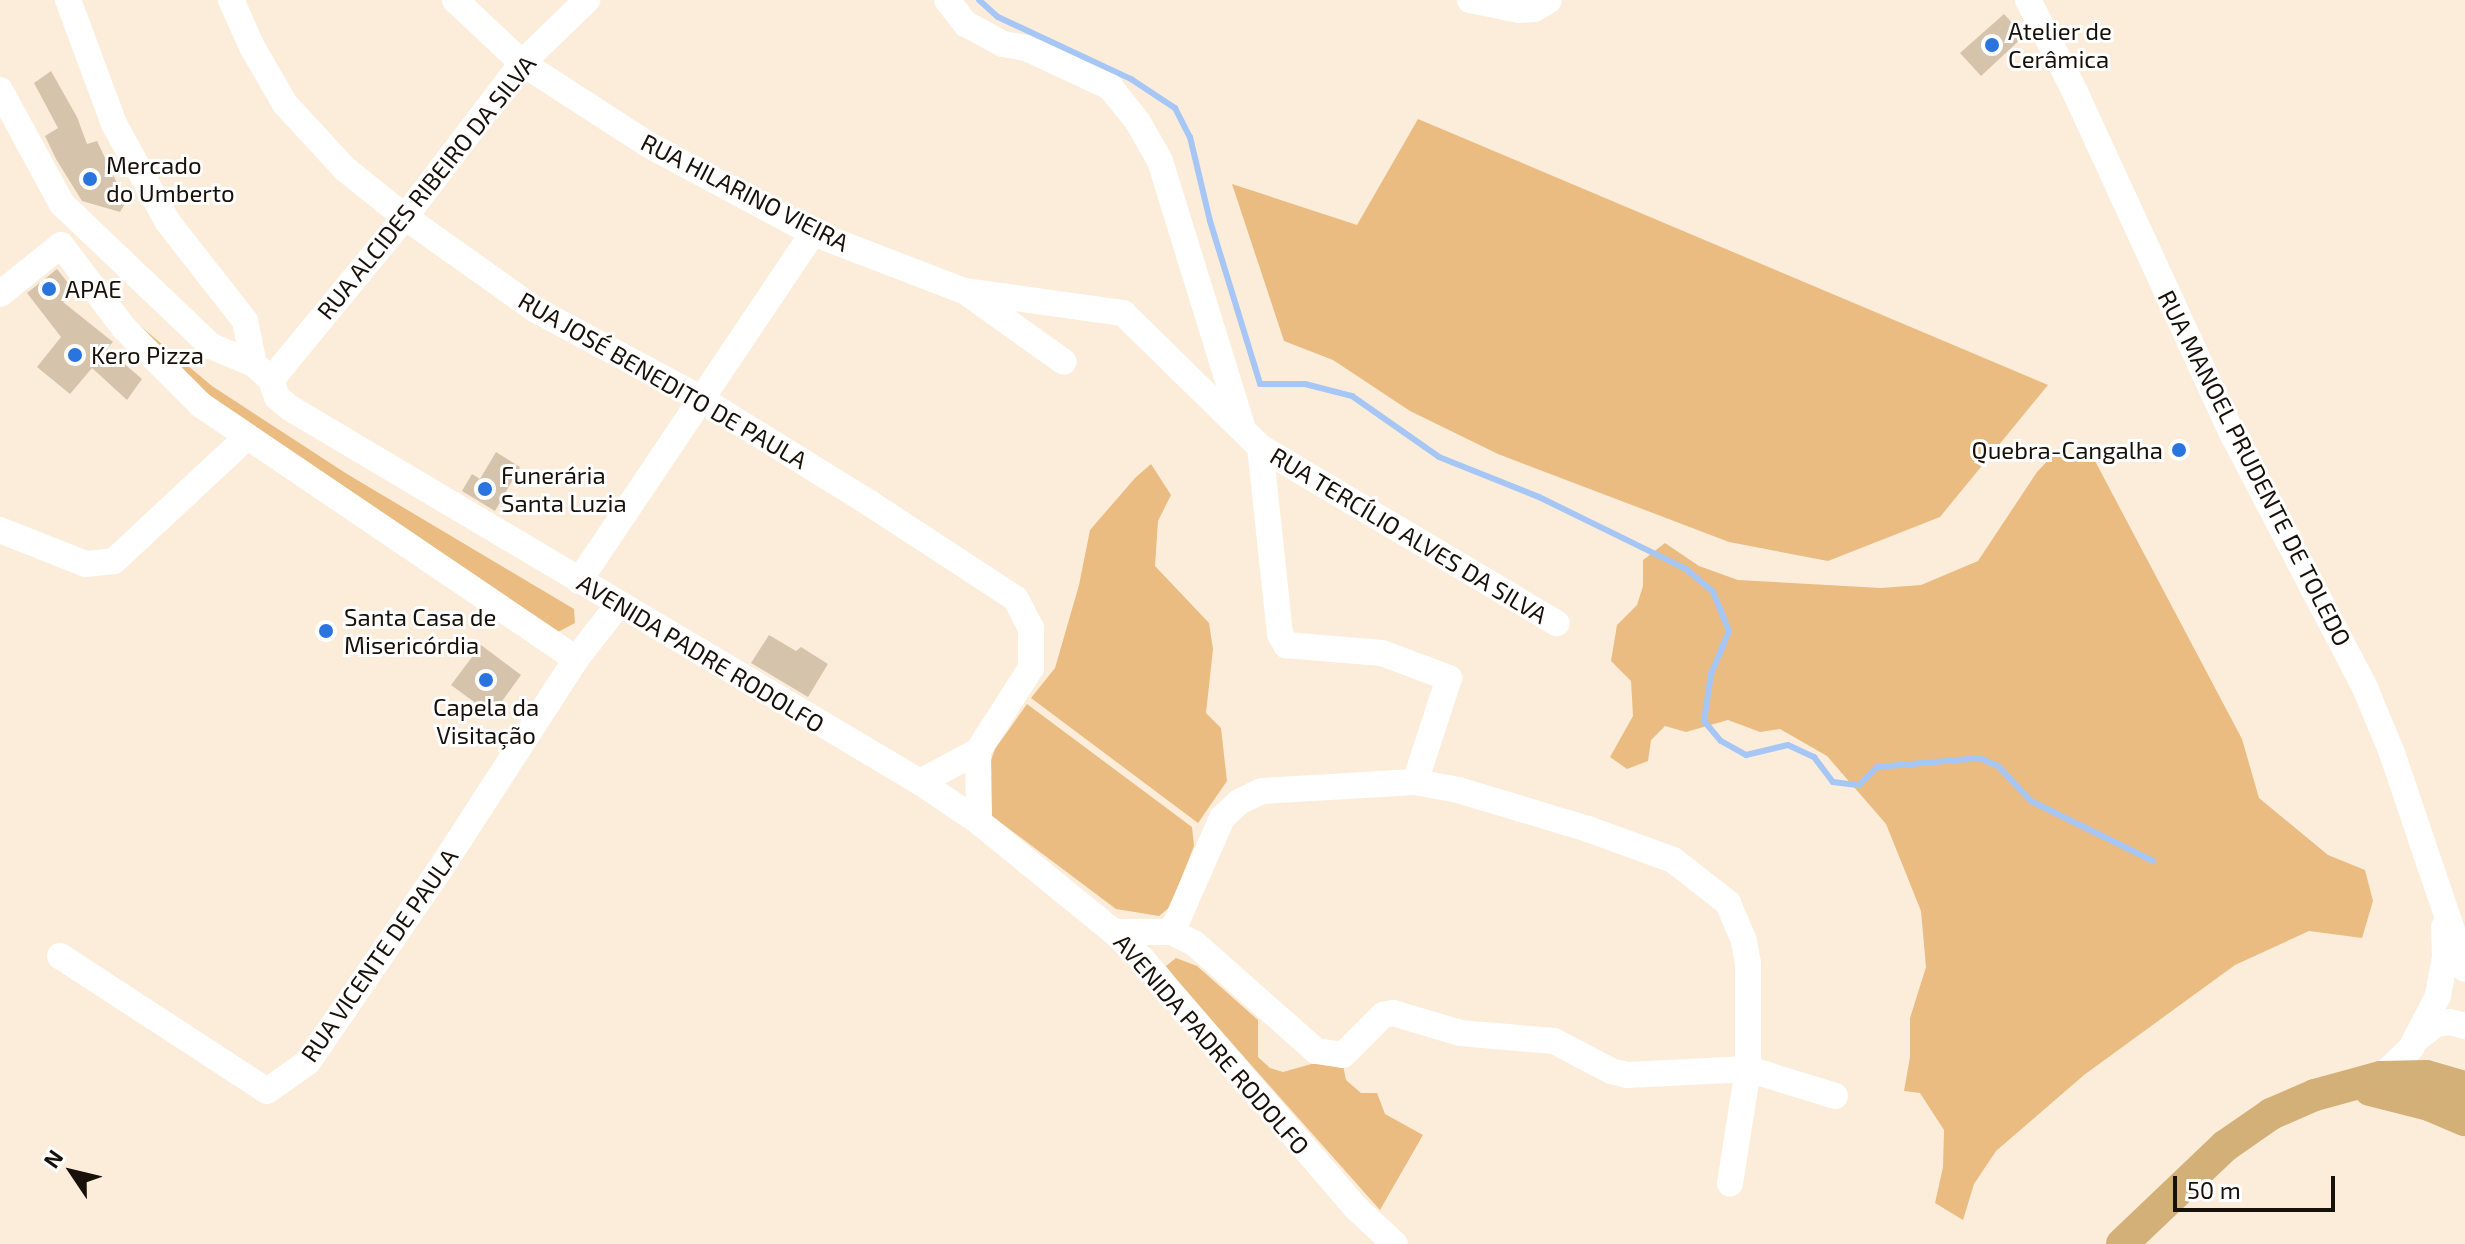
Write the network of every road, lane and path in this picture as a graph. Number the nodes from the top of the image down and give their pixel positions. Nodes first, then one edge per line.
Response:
1 (68, 0) edge
2 (231, 0) edge
3 (455, 0) edge
4 (587, 0) edge
5 (947, 0) edge
6 (1470, 0) edge
7 (1548, 0) edge
8 (2028, 0) edge
9 (522, 63) junction
10 (0, 90) edge
11 (62, 204) junction
12 (405, 217) junction
13 (813, 233) junction
14 (61, 245) junction
15 (964, 291) junction
16 (0, 294) edge
17 (1064, 362) dead end
18 (263, 372) junction
19 (700, 398) junction
20 (246, 438) junction
21 (1252, 438) junction
22 (0, 530) edge
23 (579, 581) junction
24 (619, 604) junction
25 (1557, 623) dead end
26 (576, 659) junction
27 (978, 751) junction
28 (920, 782) junction
29 (1415, 782) junction
30 (979, 822) junction
31 (2442, 900) junction
32 (1114, 932) junction
33 (1172, 932) junction
34 (60, 956) dead end
35 (2465, 969) edge
36 (2465, 1026) edge
37 (2415, 1040) junction
38 (1748, 1069) junction
39 (2381, 1077) junction
40 (2343, 1086) junction
41 (2465, 1087) edge
42 (1835, 1096) dead end
43 (2465, 1120) edge
44 (1730, 1184) dead end
45 (1395, 1244) edge
46 (2122, 1244) edge

1 - 18 street
2 - 12 street, RUA JOSÉ BENEDITO DE PAULA
3 - 9 street, RUA HILARINO VIEIRA
4 - 9 street, RUA ALCIDES RIBEIRO DA SILVA
5 - 21 street
6 - 7 street
8 - 31 street, RUA MANOEL PRUDENTE DE TOLEDO
9 - 12 street, RUA ALCIDES RIBEIRO DA SILVA
9 - 13 street, RUA HILARINO VIEIRA
10 - 11 street
11 - 14 street
11 - 18 street
12 - 18 street, RUA ALCIDES RIBEIRO DA SILVA
12 - 19 street, RUA JOSÉ BENEDITO DE PAULA
13 - 15 street, RUA HILARINO VIEIRA
13 - 19 street
14 - 16 street
14 - 20 street
15 - 17 street
15 - 21 street, RUA HILARINO VIEIRA
18 - 23 street, AVENIDA PADRE RODOLFO
19 - 23 street
19 - 27 street, RUA JOSÉ BENEDITO DE PAULA
20 - 22 street
20 - 26 street
21 - 25 street, RUA TERCÍLIO ALVES DA SILVA
21 - 29 street
23 - 24 street, AVENIDA PADRE RODOLFO
24 - 26 street, RUA VICENTE DE PAULA
24 - 28 street, AVENIDA PADRE RODOLFO
26 - 34 street, RUA VICENTE DE PAULA
27 - 28 street
27 - 30 street
28 - 30 street, AVENIDA PADRE RODOLFO
29 - 33 street
29 - 38 street
30 - 32 street, AVENIDA PADRE RODOLFO
31 - 35 street, RUA MANOEL PRUDENTE DE TOLEDO
31 - 37 street, RUA MANOEL PRUDENTE DE TOLEDO
32 - 33 street
32 - 45 street, AVENIDA PADRE RODOLFO
33 - 38 street
36 - 37 street
37 - 39 street, RUA MANOEL PRUDENTE DE TOLEDO
38 - 42 street
38 - 44 street
39 - 40 main road
39 - 41 main road
40 - 43 main road
40 - 46 main road

